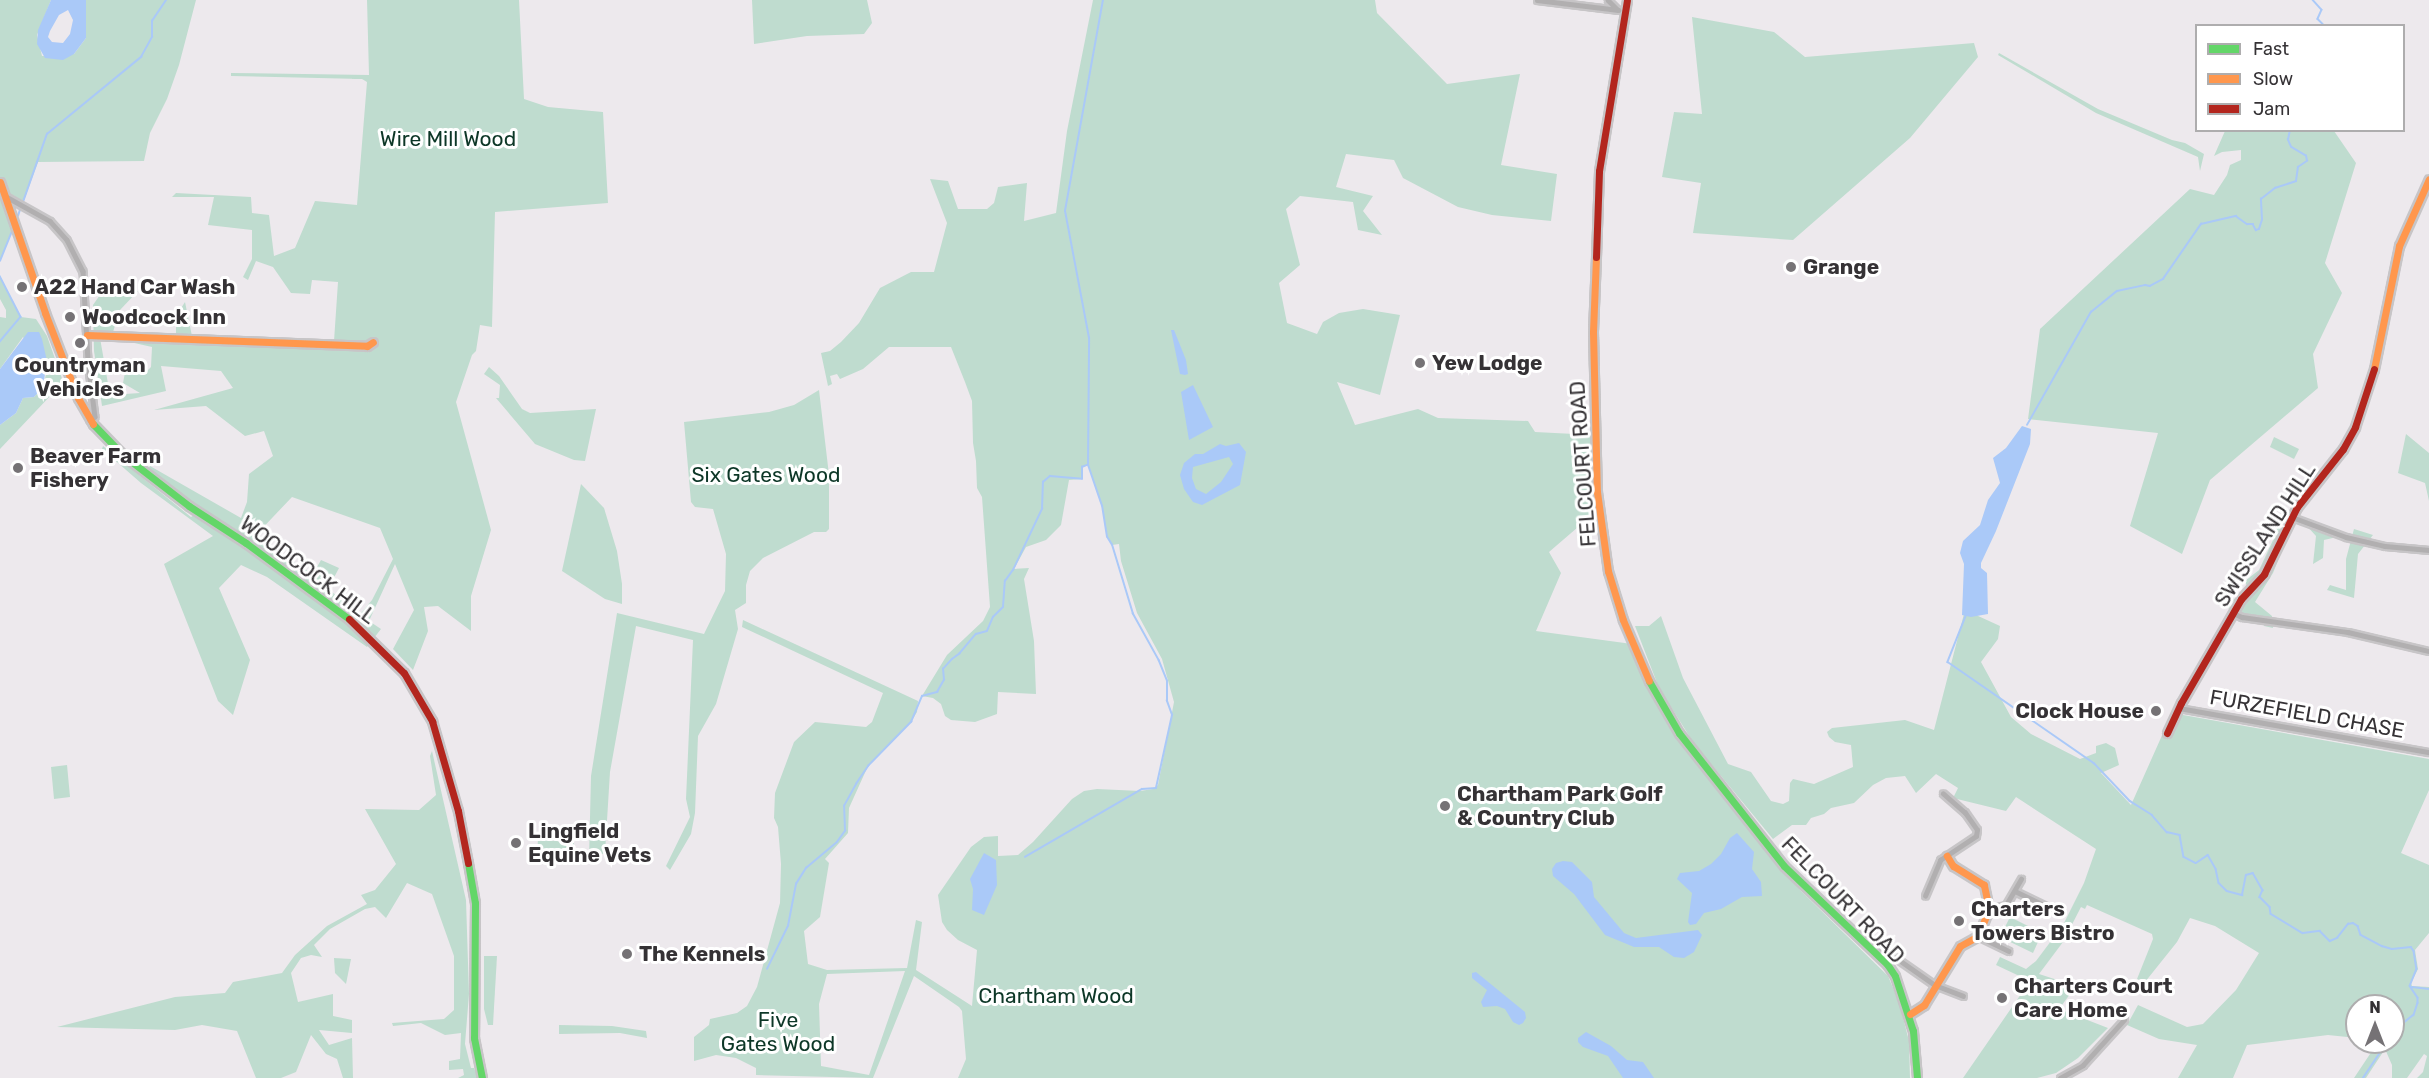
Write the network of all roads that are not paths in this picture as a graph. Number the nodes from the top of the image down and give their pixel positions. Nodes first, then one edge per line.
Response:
1 (1537, 0) edge
2 (1608, 0) edge
3 (1627, 0) edge
4 (1622, 10) junction
5 (2429, 179) edge
6 (0, 182) edge
7 (6, 196) junction
8 (87, 335) junction
9 (373, 342) dead end
10 (90, 420) junction
11 (2292, 517) junction
12 (2429, 550) edge
13 (2233, 612) junction
14 (2429, 651) edge
15 (2179, 708) junction
16 (2167, 733) dead end
17 (2429, 752) edge
18 (1943, 794) dead end
19 (1947, 856) junction
20 (2021, 879) dead end
21 (2015, 891) junction
22 (1925, 896) dead end
23 (1989, 909) junction
24 (2056, 911) dead end
25 (1978, 936) junction
26 (2009, 951) dead end
27 (1895, 957) dead end
28 (1935, 985) junction
29 (1963, 996) dead end
30 (1910, 1014) junction
31 (2124, 1020) dead end
32 (482, 1078) edge
33 (1917, 1078) edge
34 (2060, 1078) edge

1 - 4 street
2 - 4 street
3 - 4 main road, FELCOURT ROAD
4 - 30 main road, FELCOURT ROAD
5 - 11 main road, SWISSLAND HILL
6 - 7 main road, WOODCOCK HILL
7 - 8 street
7 - 10 main road, WOODCOCK HILL
8 - 9 main road
8 - 10 street
10 - 32 main road, WOODCOCK HILL
11 - 12 street
11 - 13 main road, SWISSLAND HILL
13 - 14 street
13 - 15 main road, SWISSLAND HILL
15 - 16 main road, SWISSLAND HILL
15 - 17 street, FURZEFIELD CHASE
18 - 19 street
19 - 22 street
19 - 23 main road
20 - 21 street
21 - 23 street
21 - 24 street
23 - 25 main road
25 - 26 street
25 - 28 main road
27 - 28 street
28 - 29 street
28 - 30 main road
30 - 33 main road, FELCOURT ROAD
31 - 34 street

